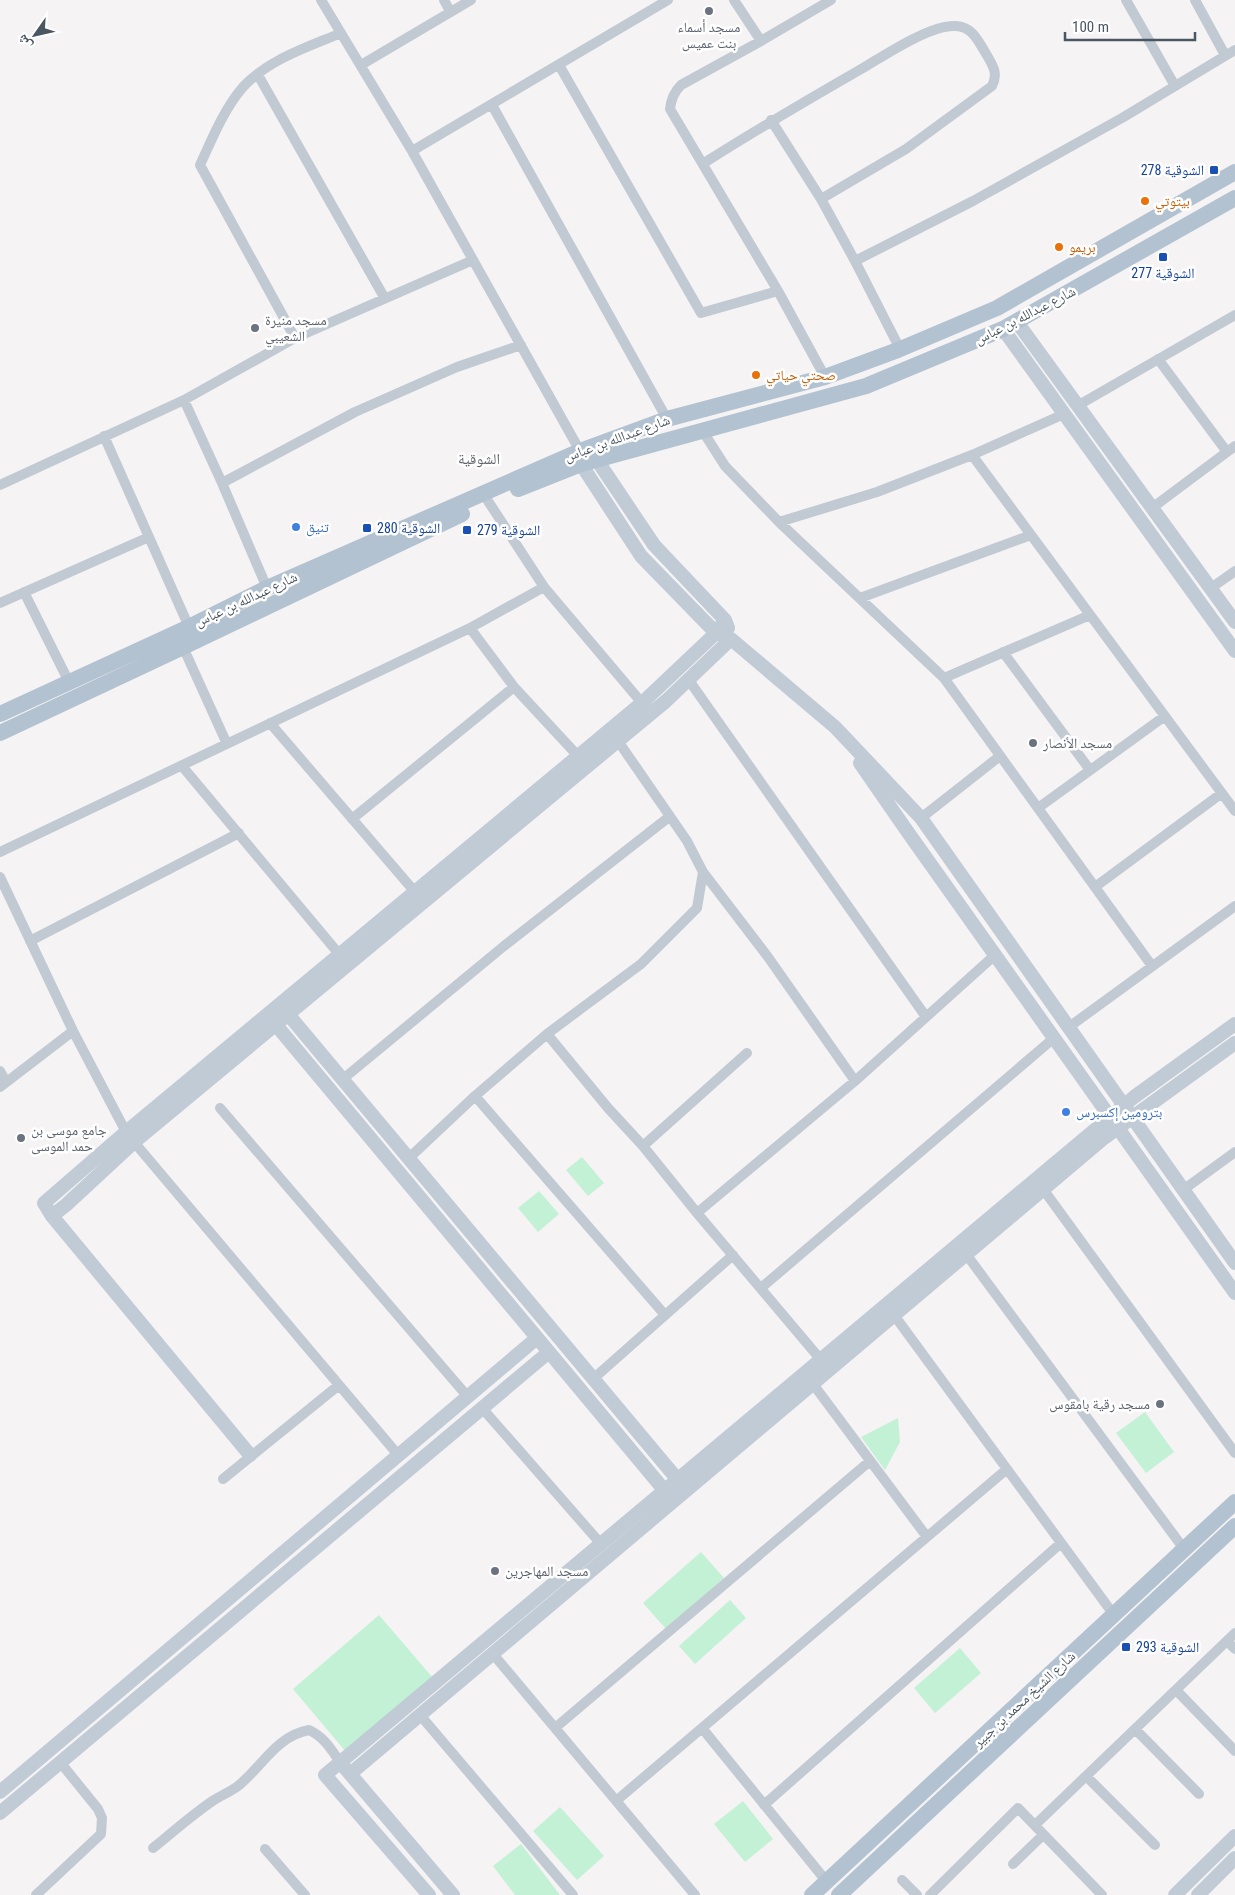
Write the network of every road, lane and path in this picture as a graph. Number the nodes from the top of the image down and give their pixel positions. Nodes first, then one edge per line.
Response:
1 (321, 0) edge
2 (444, 0) edge
3 (471, 0) edge
4 (734, 0) edge
5 (830, 0) edge
6 (1126, 0) edge
7 (1195, 0) edge
8 (664, 1) edge
9 (450, 11) junction
10 (341, 33) junction
11 (761, 41) junction
12 (1235, 50) edge
13 (1225, 55) junction
14 (559, 64) junction
15 (361, 65) junction
16 (258, 75) junction
17 (1175, 86) junction
18 (492, 105) junction
19 (771, 120) junction
20 (412, 151) junction
21 (704, 163) junction
22 (1235, 172) edge
23 (1235, 198) edge
24 (820, 199) junction
25 (473, 260) junction
26 (855, 260) junction
27 (778, 291) junction
28 (384, 297) junction
29 (1234, 318) edge
30 (1010, 326) junction
31 (295, 338) junction
32 (520, 345) junction
33 (900, 349) junction
34 (1158, 359) junction
35 (825, 377) junction
36 (184, 400) junction
37 (1078, 406) junction
38 (1064, 414) junction
39 (667, 419) junction
40 (702, 430) junction
41 (104, 436) junction
42 (1231, 449) edge
43 (972, 455) junction
44 (586, 458) junction
45 (222, 483) junction
46 (0, 485) edge
47 (488, 502) junction
48 (1152, 508) junction
49 (779, 522) junction
50 (1031, 535) junction
51 (149, 537) junction
52 (1235, 571) edge
53 (544, 587) junction
54 (267, 588) junction
55 (1211, 588) junction
56 (24, 592) junction
57 (860, 598) junction
58 (0, 603) edge
59 (1090, 614) junction
60 (726, 620) junction
61 (1235, 622) edge
62 (189, 627) junction
63 (470, 628) junction
64 (716, 633) junction
65 (731, 639) junction
66 (184, 647) junction
67 (1235, 651) edge
68 (1003, 652) junction
69 (944, 678) junction
70 (688, 679) junction
71 (69, 682) junction
72 (514, 687) junction
73 (642, 704) junction
74 (0, 714) edge
75 (1165, 716) junction
76 (270, 722) junction
77 (835, 727) junction
78 (0, 733) edge
79 (618, 741) junction
80 (227, 744) junction
81 (578, 756) junction
82 (1000, 756) junction
83 (182, 766) junction
84 (1090, 770) junction
85 (1222, 793) junction
86 (1038, 808) junction
87 (1235, 810) edge
88 (669, 817) junction
89 (921, 818) junction
90 (352, 819) junction
91 (240, 833) junction
92 (0, 852) edge
93 (702, 872) junction
94 (0, 877) edge
95 (1095, 887) junction
96 (415, 892) junction
97 (1235, 906) edge
98 (30, 941) junction
99 (339, 954) junction
100 (995, 955) junction
101 (1152, 966) junction
102 (284, 1009) junction
103 (926, 1017) junction
104 (271, 1019) junction
105 (1235, 1024) edge
106 (1069, 1027) junction
107 (73, 1031) junction
108 (547, 1034) junction
109 (1054, 1038) junction
110 (1235, 1043) edge
111 (747, 1053) dead end
112 (0, 1071) edge
113 (343, 1079) junction
114 (855, 1081) junction
115 (3, 1085) edge
116 (475, 1096) junction
117 (220, 1108) dead end
118 (1128, 1112) junction
119 (1114, 1123) junction
120 (130, 1137) junction
121 (643, 1146) junction
122 (1235, 1152) edge
123 (408, 1159) junction
124 (1043, 1189) junction
125 (1183, 1190) junction
126 (697, 1212) junction
127 (966, 1254) junction
128 (733, 1255) junction
129 (1235, 1263) edge
130 (761, 1288) junction
131 (1235, 1293) edge
132 (665, 1315) junction
133 (894, 1315) junction
134 (537, 1338) junction
135 (549, 1352) junction
136 (821, 1360) junction
137 (593, 1379) junction
138 (813, 1384) junction
139 (339, 1385) junction
140 (468, 1397) junction
141 (482, 1408) junction
142 (1235, 1453) edge
143 (250, 1455) junction
144 (398, 1456) junction
145 (870, 1461) junction
146 (1007, 1469) junction
147 (223, 1479) dead end
148 (678, 1480) junction
149 (665, 1491) junction
150 (1235, 1502) edge
151 (1235, 1526) edge
152 (927, 1537) junction
153 (1061, 1543) junction
154 (601, 1544) junction
155 (1184, 1549) junction
156 (1114, 1615) junction
157 (1235, 1633) edge
158 (1227, 1641) junction
159 (1235, 1649) edge
160 (493, 1654) junction
161 (1176, 1690) junction
162 (420, 1716) junction
163 (555, 1728) junction
164 (702, 1728) junction
165 (1135, 1729) junction
166 (980, 1740) junction
167 (1235, 1751) edge
168 (992, 1753) junction
169 (60, 1762) junction
170 (340, 1762) junction
171 (350, 1774) junction
172 (1086, 1776) junction
173 (0, 1792) edge
174 (1199, 1794) dead end
175 (616, 1801) junction
176 (764, 1805) junction
177 (0, 1813) edge
178 (1035, 1826) junction
179 (1043, 1834) junction
180 (1235, 1836) edge
181 (1155, 1845) dead end
182 (153, 1848) dead end
183 (265, 1849) dead end
184 (1235, 1858) edge
185 (1013, 1864) dead end
186 (902, 1880) dead end
187 (827, 1882) junction
188 (36, 1895) edge
189 (305, 1895) edge
190 (428, 1895) edge
191 (453, 1895) edge
192 (572, 1895) edge
193 (695, 1895) edge
194 (812, 1895) edge
195 (839, 1895) edge
196 (917, 1895) edge
197 (930, 1895) edge
198 (1102, 1895) edge
199 (1174, 1895) edge
200 (1198, 1895) edge

1 - 10 street
2 - 9 street
3 - 9 street
4 - 11 street
5 - 11 street
6 - 17 street
7 - 13 street
8 - 14 street
9 - 15 street
10 - 15 street
10 - 16 street
11 - 21 street
12 - 13 street
13 - 17 street
14 - 18 street
14 - 27 street
15 - 20 street
16 - 28 street
16 - 31 street
17 - 26 street
18 - 20 street
18 - 39 street
19 - 21 street
19 - 24 street
19 - 24 street
20 - 25 street
21 - 27 street
22 - 33 main road, شارع عبدالله بن عباس
23 - 30 main road, شارع عبدالله بن عباس
24 - 26 street
25 - 28 street
25 - 32 street
26 - 33 street
27 - 35 street
28 - 31 street
29 - 34 street
30 - 37 street
30 - 38 street
30 - 40 main road, شارع عبدالله بن عباس
31 - 36 street
32 - 44 street
32 - 45 street
33 - 35 main road, شارع عبدالله بن عباس
34 - 37 street
34 - 42 street
35 - 39 main road, شارع عبدالله بن عباس
36 - 41 street
36 - 45 street
37 - 48 street
38 - 43 street
38 - 67 street
39 - 44 main road, شارع عبدالله بن عباس
40 - 44 main road, شارع عبدالله بن عباس
40 - 49 street
41 - 46 street
41 - 51 street
42 - 48 street
43 - 49 street
43 - 50 street
44 - 47 main road, شارع عبدالله بن عباس
44 - 54 main road, شارع عبدالله بن عباس
44 - 60 street
44 - 64 street
45 - 54 street
47 - 53 street
47 - 66 main road, شارع عبدالله بن عباس
48 - 55 street
49 - 57 street
50 - 57 street
50 - 59 street
51 - 56 street
51 - 62 street
52 - 55 street
53 - 63 street
53 - 73 street
54 - 62 main road, شارع عبدالله بن عباس
55 - 61 street
56 - 58 street
56 - 71 street
57 - 69 street
59 - 68 street
59 - 75 street
60 - 64 street
60 - 65 street
62 - 71 main road, شارع عبدالله بن عباس
63 - 72 street
63 - 76 street
64 - 65 street
64 - 73 street
65 - 70 street
65 - 77 street
66 - 78 main road, شارع عبدالله بن عباس
66 - 80 street
68 - 69 street
68 - 84 street
69 - 82 street
70 - 79 street
70 - 103 street
71 - 74 main road, شارع عبدالله بن عباس
72 - 81 street
72 - 90 street
73 - 81 street
75 - 84 street
75 - 85 street
76 - 80 street
76 - 90 street
77 - 89 street
77 - 100 street
79 - 88 street
79 - 102 street
80 - 83 street
81 - 96 street
82 - 86 street
82 - 89 street
83 - 91 street
83 - 92 street
84 - 86 street
85 - 87 street
85 - 95 street
86 - 95 street
88 - 93 street
88 - 113 street
89 - 106 street
90 - 96 street
91 - 98 street
91 - 99 street
93 - 108 street
93 - 114 street
94 - 98 street
95 - 101 street
96 - 99 street
97 - 101 street
98 - 107 street
99 - 102 street
100 - 103 street
100 - 109 street
101 - 106 street
102 - 104 street
102 - 113 street
103 - 114 street
104 - 120 street
104 - 134 street
105 - 118 street
106 - 118 street
107 - 115 street
107 - 120 street
108 - 116 street
108 - 121 street
109 - 119 street
109 - 130 street
110 - 118 street
111 - 121 street
112 - 115 street
113 - 123 street
114 - 126 street
116 - 123 street
116 - 132 street
117 - 140 street
118 - 119 street
118 - 125 street
119 - 124 street
119 - 131 street
119 - 136 street
120 - 139 street
120 - 143 street
121 - 126 street
122 - 125 street
123 - 137 street
124 - 127 street
124 - 142 street
125 - 129 street
126 - 128 street
127 - 133 street
127 - 155 street
128 - 130 street
128 - 132 street
130 - 136 street
132 - 137 street
133 - 138 street
133 - 146 street
134 - 135 street
134 - 140 street
135 - 141 street
135 - 149 street
136 - 148 street
137 - 148 street
138 - 145 street
138 - 160 street
139 - 143 street
139 - 144 street
140 - 144 street
141 - 154 street
141 - 169 street
143 - 147 street
144 - 173 street
145 - 152 street
145 - 163 street
146 - 152 street
146 - 153 street
148 - 149 street
149 - 154 street
150 - 155 main road, شارع الشيخ محمد بن جبير
151 - 168 main road, شارع الشيخ محمد بن جبير
152 - 164 street
153 - 156 street
153 - 176 street
154 - 170 street
155 - 156 main road, شارع الشيخ محمد بن جبير
156 - 166 main road, شارع الشيخ محمد بن جبير
157 - 158 street
158 - 159 street
158 - 161 street
160 - 162 street
160 - 163 street
161 - 165 street
161 - 167 street
162 - 171 street
162 - 192 street
163 - 175 street
164 - 175 street
164 - 176 street
165 - 172 street
165 - 174 street
166 - 168 street
166 - 187 main road, شارع الشيخ محمد بن جبير
168 - 195 main road, شارع الشيخ محمد بن جبير
169 - 177 street
169 - 188 street
170 - 171 street
170 - 182 street
170 - 190 street
171 - 191 street
172 - 178 street
172 - 181 street
175 - 193 street
176 - 187 street
178 - 179 street
178 - 197 street
179 - 185 street
179 - 198 street
180 - 199 street
183 - 189 street
184 - 200 street
186 - 196 street
187 - 194 main road, شارع الشيخ محمد بن جبير

